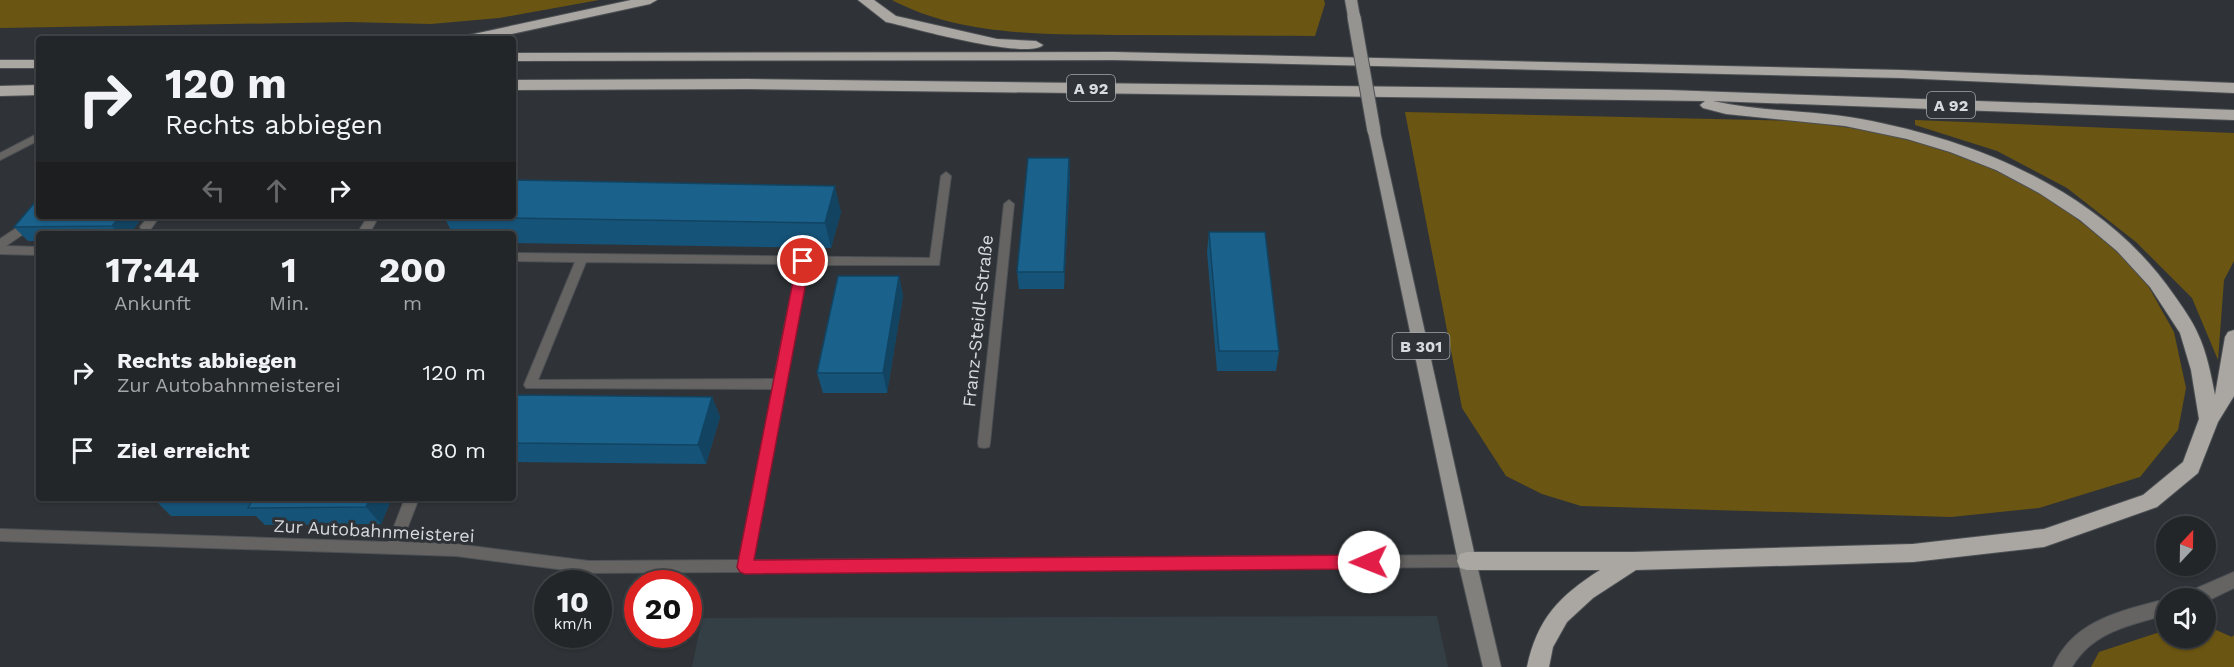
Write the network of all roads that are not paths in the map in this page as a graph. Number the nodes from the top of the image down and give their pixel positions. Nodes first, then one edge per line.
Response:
1 (650, 0) edge
2 (865, 0) edge
3 (1351, 0) edge
4 (483, 36) edge
5 (1114, 56) junction
6 (516, 57) edge
7 (0, 64) edge
8 (36, 64) edge
9 (516, 85) edge
10 (2234, 88) edge
11 (36, 90) edge
12 (0, 91) edge
13 (1668, 95) junction
14 (2234, 115) edge
15 (36, 138) edge
16 (0, 157) edge
17 (946, 176) dead end
18 (1009, 204) dead end
19 (36, 219) edge
20 (153, 219) edge
21 (146, 227) dead end
22 (0, 245) edge
23 (0, 250) edge
24 (36, 251) edge
25 (516, 257) edge
26 (582, 258) junction
27 (803, 261) junction
28 (2234, 337) edge
29 (780, 384) junction
30 (2209, 419) junction
31 (984, 443) dead end
32 (411, 501) edge
33 (0, 535) edge
34 (393, 548) junction
35 (1467, 561) junction
36 (1633, 561) junction
37 (745, 567) junction
38 (2234, 580) edge
39 (2216, 588) edge
40 (2156, 610) edge
41 (1492, 667) edge
42 (1538, 667) edge
43 (2062, 667) edge

1 - 4 highway
2 - 5 highway
3 - 35 main road, B 301, bridge
5 - 6 highway, A 92
5 - 10 highway, A 92
7 - 8 highway
9 - 13 highway, A 92
11 - 12 highway
13 - 14 highway, A 92
13 - 30 highway
15 - 16 lane
17 - 27 lane
18 - 31 lane, Franz-Steidl-Straße
19 - 22 lane
20 - 21 lane
23 - 24 lane
25 - 26 lane
26 - 27 lane
26 - 29 lane
27 - 29 lane
28 - 30 highway
29 - 37 lane
30 - 36 highway
32 - 34 lane
33 - 34 lane, Zur Autobahnmeisterei
34 - 37 lane, Zur Autobahnmeisterei
35 - 36 highway
35 - 37 lane, Zur Autobahnmeisterei
35 - 41 main road
36 - 42 highway
38 - 39 street
40 - 43 street

